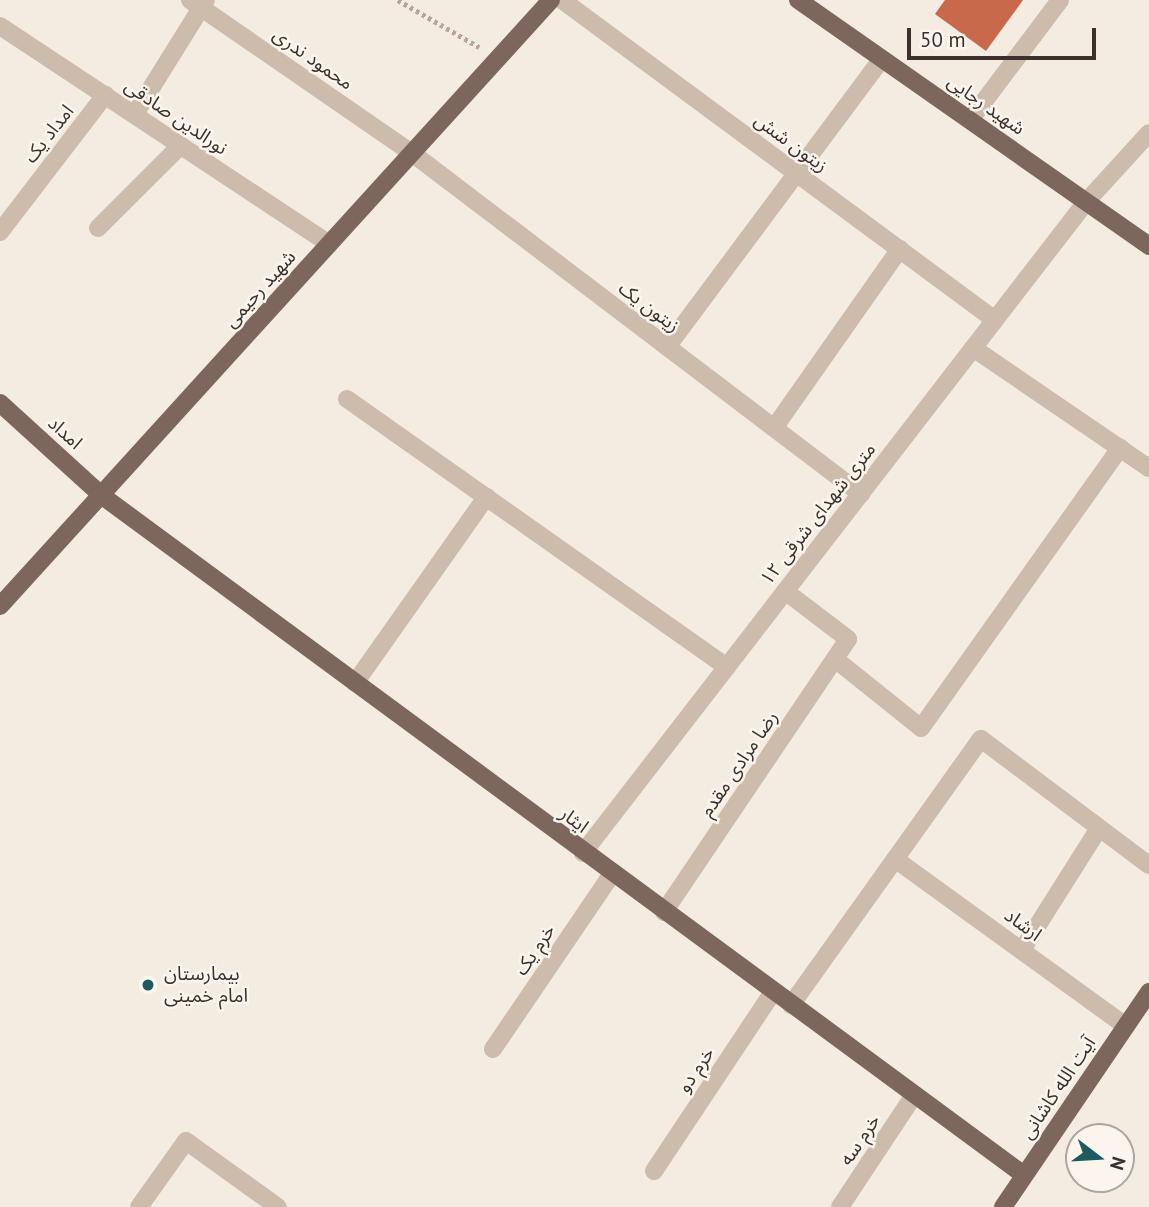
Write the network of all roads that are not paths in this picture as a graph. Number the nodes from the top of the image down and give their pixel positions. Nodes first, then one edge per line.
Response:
1 (551, 0) edge
2 (562, 0) edge
3 (799, 0) edge
4 (1060, 0) edge
5 (199, 3) edge
6 (0, 26) edge
7 (883, 59) junction
8 (106, 95) junction
9 (135, 114) junction
10 (970, 120) junction
11 (1149, 133) edge
12 (181, 145) junction
13 (412, 153) junction
14 (797, 173) junction
15 (1086, 202) junction
16 (98, 228) dead end
17 (0, 232) edge
18 (329, 244) junction
19 (1149, 246) edge
20 (900, 249) junction
21 (995, 320) junction
22 (667, 346) junction
23 (973, 348) junction
24 (347, 399) dead end
25 (0, 403) edge
26 (774, 428) junction
27 (1120, 448) junction
28 (1149, 468) edge
29 (860, 494) junction
30 (101, 495) junction
31 (486, 497) junction
32 (785, 591) junction
33 (0, 606) edge
34 (835, 659) junction
35 (727, 667) junction
36 (355, 683) junction
37 (1099, 828) junction
38 (583, 853) junction
39 (895, 859) junction
40 (1149, 865) edge
41 (612, 874) junction
42 (664, 912) junction
43 (1022, 950) junction
44 (773, 992) junction
45 (1149, 992) edge
46 (791, 1005) junction
47 (1126, 1026) junction
48 (493, 1049) dead end
49 (914, 1096) junction
50 (654, 1171) dead end
51 (1024, 1175) junction
52 (139, 1207) edge
53 (278, 1207) edge
54 (841, 1207) edge
55 (1003, 1207) edge

1 - 13 main road, شهید رحیمی
2 - 14 street, زیتون شش
3 - 7 main road, شهید رجایی
4 - 10 street
5 - 9 street
5 - 13 street, محمود ندری
6 - 8 street, نورالدین صادقی
7 - 10 main road, شهید رجایی
7 - 14 street
8 - 9 street, نورالدین صادقی
8 - 17 street, امداد یک
9 - 12 street, نورالدین صادقی
10 - 15 main road, شهید رجایی
11 - 15 street, ۱۲ متری شهدای شرقی
12 - 16 street
12 - 18 street, نورالدین صادقی
13 - 18 main road, شهید رحیمی
13 - 22 street, زیتون یک
14 - 20 street, زیتون شش
14 - 22 street
15 - 19 main road, شهید رجایی
15 - 21 street, ۱۲ متری شهدای شرقی
18 - 30 main road, شهید رحیمی
20 - 21 street, زیتون شش
20 - 26 street
21 - 23 street, ۱۲ متری شهدای شرقی
22 - 26 street, زیتون یک
23 - 27 street
23 - 29 street, ۱۲ متری شهدای شرقی
24 - 31 street
25 - 30 main road, امداد
26 - 29 street, زیتون یک
27 - 28 street
27 - 34 street
29 - 32 street, ۱۲ متری شهدای شرقی
30 - 33 main road, شهید رحیمی
30 - 36 main road, ایثار
31 - 35 street
31 - 36 street
32 - 34 street, رضا مرادی مقدم
32 - 35 street, ۱۲ متری شهدای شرقی
34 - 42 street, رضا مرادی مقدم
35 - 38 street, ۱۲ متری شهدای شرقی
36 - 38 main road, ایثار
37 - 39 street
37 - 40 street
37 - 43 street
38 - 41 main road, ایثار
39 - 43 street, ارشاد
39 - 46 street
41 - 42 main road, ایثار
41 - 48 street, خرم یک
42 - 44 main road, ایثار
43 - 47 street, ارشاد
44 - 46 main road, ایثار
44 - 50 street, خرم دو
45 - 47 main road, آیت الله کاشانی
46 - 49 main road, ایثار
47 - 51 main road, آیت الله کاشانی
49 - 51 main road, ایثار
49 - 54 street, خرم سه
51 - 55 main road, آیت الله کاشانی
52 - 53 street

